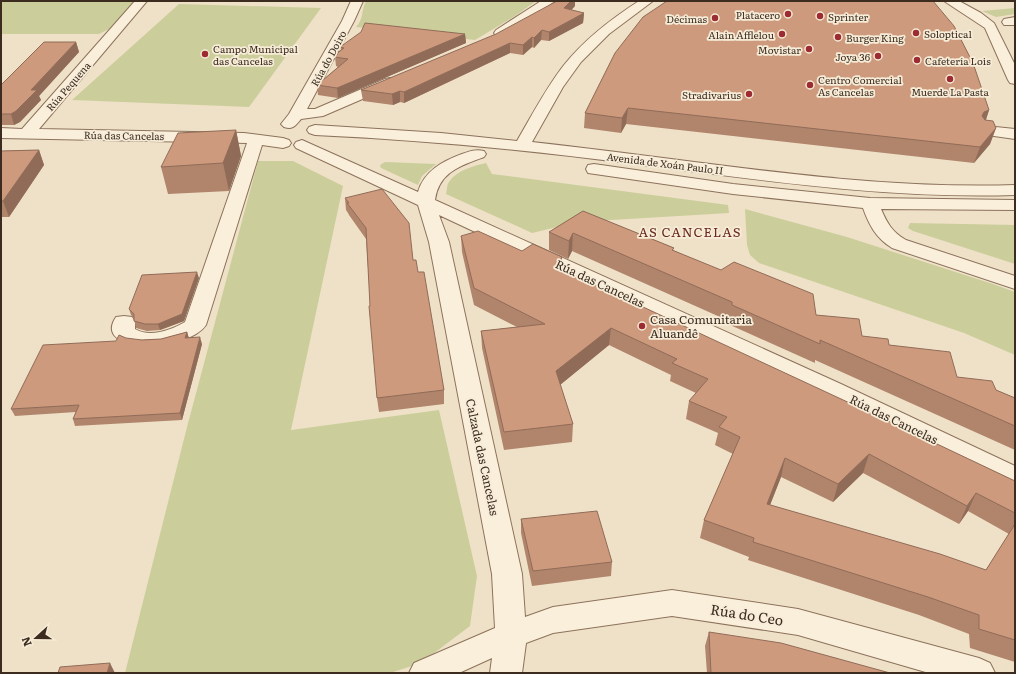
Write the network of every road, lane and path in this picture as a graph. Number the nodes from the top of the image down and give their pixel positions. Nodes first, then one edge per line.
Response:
1 (142, 1) edge
2 (358, 1) edge
3 (549, 1) edge
4 (647, 1) edge
5 (950, 1) edge
6 (490, 39) edge
7 (400, 78) edge
8 (1015, 80) edge
9 (310, 129) junction
10 (27, 133) junction
11 (2, 134) edge
12 (1015, 134) edge
13 (250, 139) junction
14 (1015, 142) edge
15 (522, 145) junction
16 (478, 154) junction
17 (1015, 190) edge
18 (426, 201) junction
19 (870, 203) junction
20 (1015, 206) edge
21 (466, 221) junction
22 (439, 242) junction
23 (1015, 283) edge
24 (124, 322) dead end
25 (1015, 477) edge
26 (511, 635) junction
27 (425, 673) edge
28 (506, 673) edge
29 (979, 673) edge

1 - 10 street, Rúa Pequena
2 - 9 street, Rúa do Doiro
3 - 6 street
4 - 15 street
5 - 8 street
7 - 9 street
9 - 13 street, Rúa das Cancelas
9 - 15 street, Avenida de Xoán Paulo II
9 - 16 street, Avenida de Xoán Paulo II
9 - 18 street, Rúa das Cancelas
10 - 11 street, Rúa das Cancelas
10 - 13 street, Rúa das Cancelas
12 - 14 street
13 - 24 street
15 - 17 street, Avenida de Xoán Paulo II
16 - 18 street
16 - 19 street, Avenida de Xoán Paulo II
18 - 21 street, Rúa das Cancelas
18 - 22 street, Calzada das Cancelas
19 - 20 street, Avenida de Xoán Paulo II
19 - 23 street
21 - 22 street
21 - 25 street, Rúa das Cancelas
22 - 26 street, Calzada das Cancelas
26 - 27 street, Rúa do Ceo
26 - 28 street, Calzada das Cancelas
26 - 29 street, Rúa do Ceo

